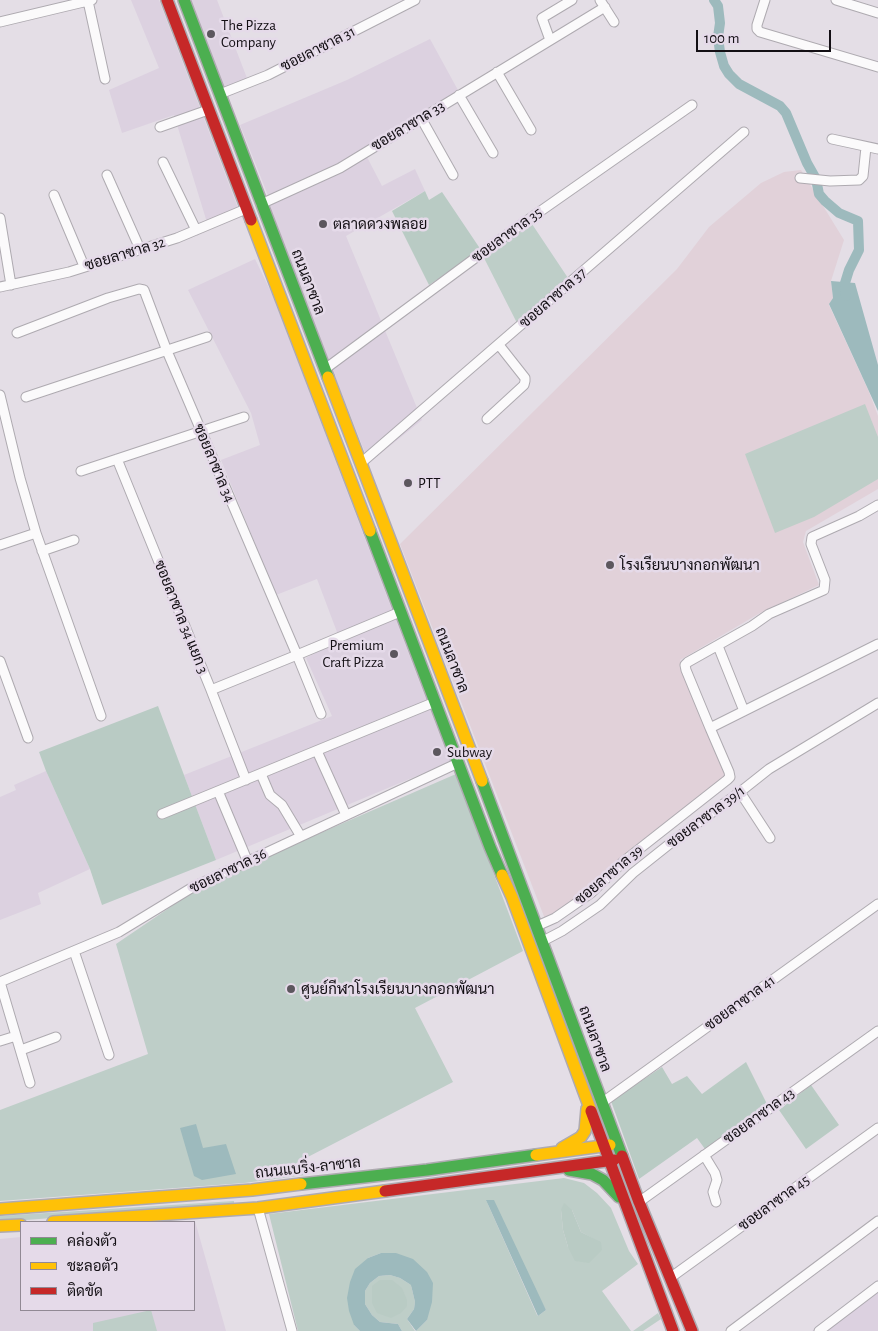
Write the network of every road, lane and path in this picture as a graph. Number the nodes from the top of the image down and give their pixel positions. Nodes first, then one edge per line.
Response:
1 (90, 0) edge
2 (167, 0) edge
3 (185, 0) edge
4 (415, 0) edge
5 (572, 0) edge
6 (765, 0) edge
7 (836, 0) edge
8 (603, 4) edge
9 (878, 13) edge
10 (0, 22) edge
11 (614, 22) dead end
12 (550, 40) junction
13 (878, 67) edge
14 (497, 72) junction
15 (105, 79) dead end
16 (220, 94) junction
17 (459, 95) junction
18 (692, 105) dead end
19 (208, 110) junction
20 (421, 118) junction
21 (160, 128) dead end
22 (531, 130) dead end
23 (744, 132) dead end
24 (832, 139) dead end
25 (866, 147) junction
26 (878, 149) edge
27 (493, 153) dead end
28 (163, 162) dead end
29 (107, 175) dead end
30 (453, 175) dead end
31 (800, 178) dead end
32 (54, 194) dead end
33 (261, 204) junction
34 (246, 209) junction
35 (0, 218) edge
36 (196, 230) junction
37 (140, 249) junction
38 (84, 266) junction
39 (11, 285) junction
40 (0, 288) edge
41 (18, 333) dead end
42 (207, 338) dead end
43 (499, 345) junction
44 (167, 351) junction
45 (324, 369) junction
46 (0, 395) edge
47 (26, 397) dead end
48 (244, 417) dead end
49 (487, 419) dead end
50 (201, 432) junction
51 (117, 459) junction
52 (361, 462) junction
53 (80, 471) dead end
54 (878, 505) edge
55 (36, 532) junction
56 (74, 540) dead end
57 (0, 545) edge
58 (42, 551) junction
59 (400, 612) junction
60 (878, 644) edge
61 (718, 646) junction
62 (296, 655) junction
63 (0, 661) edge
64 (211, 690) junction
65 (435, 702) junction
66 (878, 703) edge
67 (744, 710) junction
68 (321, 714) dead end
69 (101, 716) dead end
70 (710, 728) junction
71 (28, 738) dead end
72 (317, 751) junction
73 (472, 757) junction
74 (458, 763) junction
75 (261, 774) junction
76 (246, 780) junction
77 (218, 791) junction
78 (740, 792) junction
79 (162, 814) dead end
80 (346, 814) junction
81 (300, 836) junction
82 (770, 838) dead end
83 (247, 860) junction
84 (524, 892) junction
85 (512, 897) junction
86 (878, 904) edge
87 (537, 926) junction
88 (543, 941) junction
89 (74, 951) junction
90 (0, 982) edge
91 (878, 1031) edge
92 (16, 1036) junction
93 (56, 1037) dead end
94 (0, 1041) edge
95 (21, 1050) junction
96 (109, 1055) dead end
97 (30, 1083) dead end
98 (582, 1090) junction
99 (603, 1102) junction
100 (878, 1128) edge
101 (618, 1144) junction
102 (603, 1146) junction
103 (539, 1155) junction
104 (704, 1155) junction
105 (623, 1159) junction
106 (609, 1161) junction
107 (548, 1169) junction
108 (241, 1191) junction
109 (639, 1202) junction
110 (716, 1202) dead end
111 (258, 1208) junction
112 (0, 1209) edge
113 (243, 1209) junction
114 (629, 1216) junction
115 (68, 1221) edge
116 (878, 1221) edge
117 (20, 1225) edge
118 (0, 1226) edge
119 (672, 1284) junction
120 (878, 1286) edge
121 (660, 1296) junction
122 (292, 1331) edge
123 (673, 1331) edge
124 (692, 1331) edge
125 (731, 1331) edge
126 (820, 1331) edge

1 - 10 street
1 - 15 street
2 - 19 street, ถนนลาซาล
3 - 16 street, ถนนลาซาล
4 - 16 street, ซอยลาซาล 31
5 - 12 street
6 - 13 street
7 - 9 street
8 - 11 street, ซอยลาซาล 33
8 - 12 street, ซอยลาซาล 33
12 - 14 street, ซอยลาซาล 33
14 - 17 street, ซอยลาซาล 33
14 - 22 street
16 - 33 street, ถนนลาซาล
17 - 20 street, ซอยลาซาล 33
17 - 27 street
18 - 45 street, ซอยลาซาล 35
19 - 21 street
19 - 34 street, ถนนลาซาล
20 - 30 street
20 - 33 street, ซอยลาซาล 33
23 - 43 street, ซอยลาซาล 37
24 - 25 street
25 - 26 street
25 - 31 street
28 - 36 street
29 - 37 street
32 - 38 street
33 - 34 street
33 - 45 street, ถนนลาซาล
34 - 36 street, ซอยลาซาล 32
34 - 59 street, ถนนลาซาล
35 - 39 street
36 - 37 street, ซอยลาซาล 32
37 - 38 street, ซอยลาซาล 32
38 - 39 street, ซอยลาซาล 32
39 - 40 street, ซอยลาซาล 32
41 - 44 street, ซอยลาซาล 34
42 - 44 street
43 - 49 street
43 - 52 street, ซอยลาซาล 37
44 - 47 street
44 - 50 street, ซอยลาซาล 34
45 - 52 street, ถนนลาซาล
46 - 55 street
48 - 50 street
50 - 51 street
50 - 62 street, ซอยลาซาล 34
51 - 53 street
51 - 64 street, ซอยลาซาล 34 แยก 3
52 - 73 street, ถนนลาซาล
54 - 61 street, ซอยลาซาล 39
55 - 57 street
55 - 58 street
56 - 58 street
58 - 69 street
59 - 62 street
59 - 65 street, ถนนลาซาล
60 - 67 street
61 - 67 street
61 - 70 street, ซอยลาซาล 39
62 - 64 street, ซอยลาซาล 34 แยก 3
62 - 68 street, ซอยลาซาล 34
63 - 71 street
64 - 76 street
65 - 72 street
65 - 74 street, ถนนลาซาล
66 - 78 street, ซอยลาซาล 39/1
67 - 70 street
70 - 87 street, ซอยลาซาล 39
72 - 75 street
72 - 80 street
73 - 74 street
73 - 84 street, ถนนลาซาล
74 - 80 street, ซอยลาซาล 36
74 - 85 street, ถนนลาซาล
75 - 76 street
75 - 81 street
76 - 77 street
77 - 79 street
77 - 83 street
78 - 82 street
78 - 88 street, ซอยลาซาล 39/1
80 - 81 street, ซอยลาซาล 36
81 - 83 street, ซอยลาซาล 36
83 - 89 street, ซอยลาซาล 36
84 - 85 street
84 - 87 street, ถนนลาซาล
85 - 98 street, ถนนลาซาล
86 - 99 street, ซอยลาซาล 41
87 - 88 street, ถนนลาซาล
88 - 99 street, ถนนลาซาล
89 - 90 street, ซอยลาซาล 36
89 - 96 street
90 - 92 street
91 - 104 street, ซอยลาซาล 43
92 - 94 street
92 - 95 street
93 - 95 street
95 - 97 street
98 - 102 street, ถนนลาซาล
98 - 103 street
99 - 101 street, ถนนลาซาล
100 - 119 street, ซอยลาซาล 45
101 - 102 street, ถนนแบริ่ง-ลาซาล
101 - 105 street, ถนนลาซาล
102 - 103 street, ถนนแบริ่ง-ลาซาล
102 - 106 street, ถนนลาซาล
103 - 108 street, ถนนแบริ่ง-ลาซาล
104 - 109 street, ซอยลาซาล 43
104 - 110 street
105 - 106 street, ถนนแบริ่ง-ลาซาล
105 - 109 street, ถนนลาซาล
106 - 107 street, ถนนแบริ่ง-ลาซาล
106 - 114 street, ถนนลาซาล
107 - 111 street, ถนนแบริ่ง-ลาซาล
107 - 114 street
108 - 112 street, ถนนแบริ่ง-ลาซาล
108 - 113 street
109 - 119 street, ถนนลาซาล
111 - 113 street, ถนนแบริ่ง-ลาซาล
111 - 122 street
113 - 115 street, ถนนแบริ่ง-ลาซาล
114 - 121 street, ถนนลาซาล
116 - 125 street
117 - 118 street
119 - 121 street
119 - 124 street, ถนนลาซาล
120 - 126 street
121 - 123 street, ถนนลาซาล

